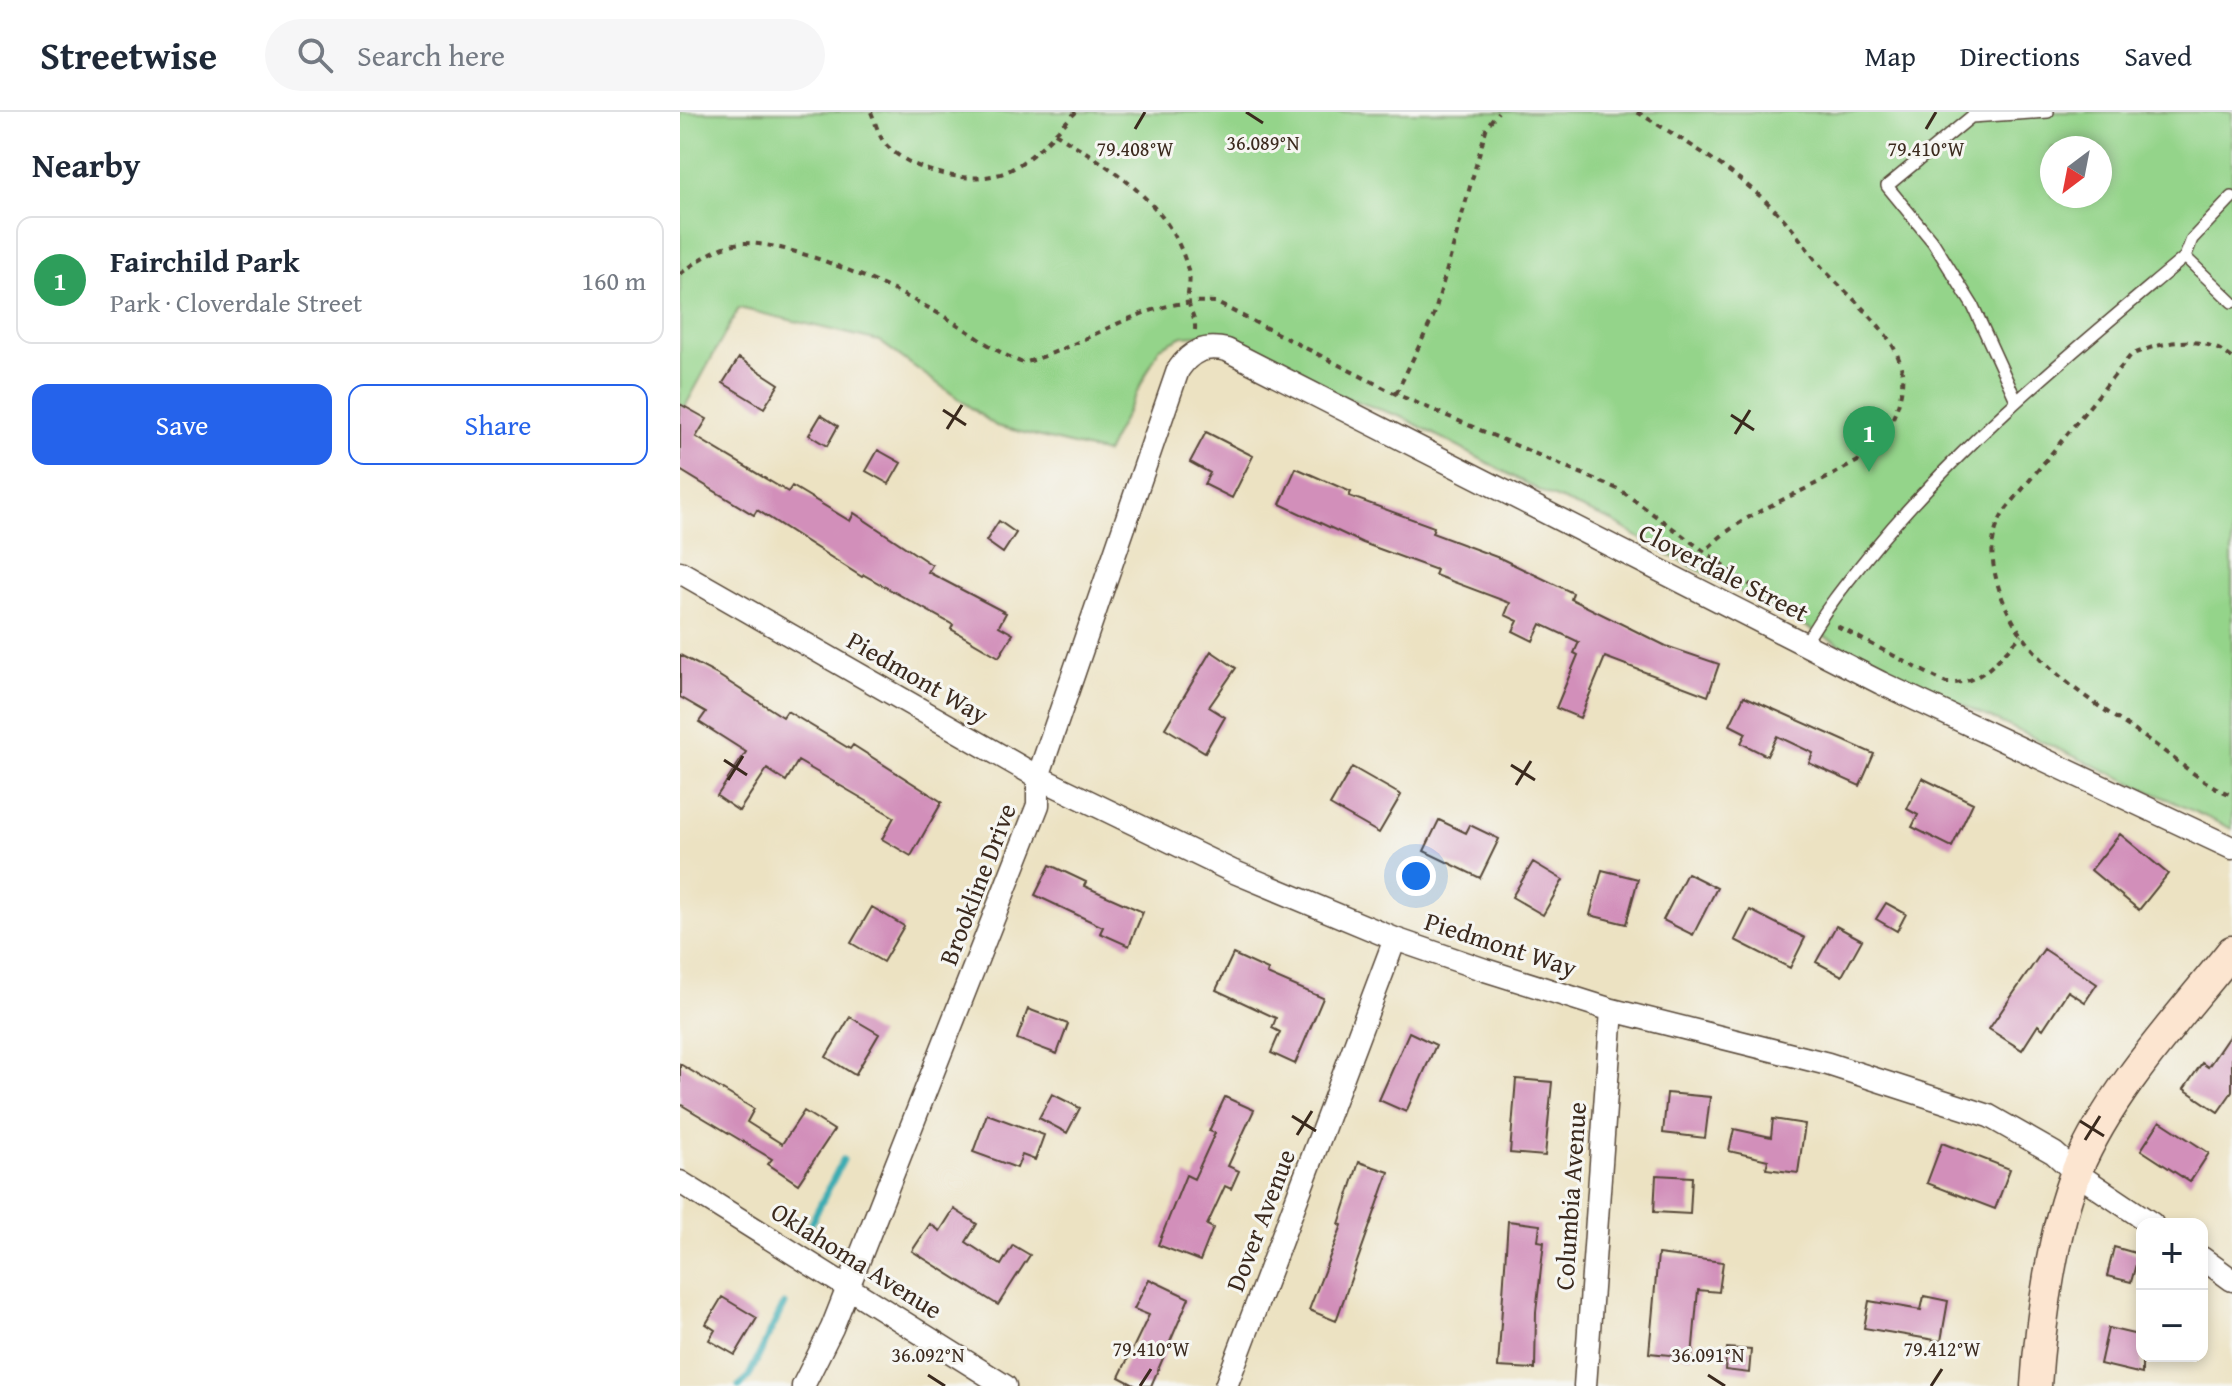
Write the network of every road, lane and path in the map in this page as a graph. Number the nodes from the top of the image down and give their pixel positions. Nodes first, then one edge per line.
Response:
1 (871, 112) edge
2 (1076, 112) edge
3 (1498, 112) edge
4 (1637, 112) edge
5 (2048, 112) edge
6 (1055, 133) junction
7 (2232, 197) edge
8 (2185, 257) junction
9 (2232, 302) edge
10 (1194, 352) junction
11 (2232, 358) edge
12 (1396, 394) dead end
13 (2016, 400) junction
14 (1706, 550) dead end
15 (680, 572) edge
16 (1819, 619) junction
17 (2022, 635) junction
18 (1805, 644) junction
19 (1038, 777) junction
20 (2232, 795) edge
21 (2232, 848) edge
22 (1395, 939) junction
23 (2232, 951) edge
24 (1612, 1010) junction
25 (2076, 1173) junction
26 (680, 1182) edge
27 (2143, 1218) edge
28 (2208, 1262) edge
29 (2232, 1280) edge
30 (849, 1287) junction
31 (803, 1386) edge
32 (1005, 1386) edge
33 (1226, 1386) edge
34 (1585, 1386) edge
35 (2036, 1386) edge

1 - 6 path
2 - 6 path
3 - 12 path
4 - 14 path
5 - 13 lane
6 - 10 path
7 - 8 lane
8 - 9 lane
8 - 13 lane
10 - 18 street, Cloverdale Street
10 - 19 street, Brookline Drive
11 - 17 path
13 - 16 lane
15 - 19 street, Piedmont Way
16 - 17 path
16 - 18 lane
17 - 20 path
18 - 21 street, Cloverdale Street
19 - 22 street, Piedmont Way
19 - 30 street, Brookline Drive
22 - 24 street, Piedmont Way
22 - 33 street, Dover Avenue
23 - 25 street
24 - 25 street, Piedmont Way
24 - 34 street, Columbia Avenue
25 - 27 street, Piedmont Way
25 - 35 street
26 - 30 street, Oklahoma Avenue
28 - 29 street
30 - 31 street, Brookline Drive
30 - 32 street, Oklahoma Avenue

